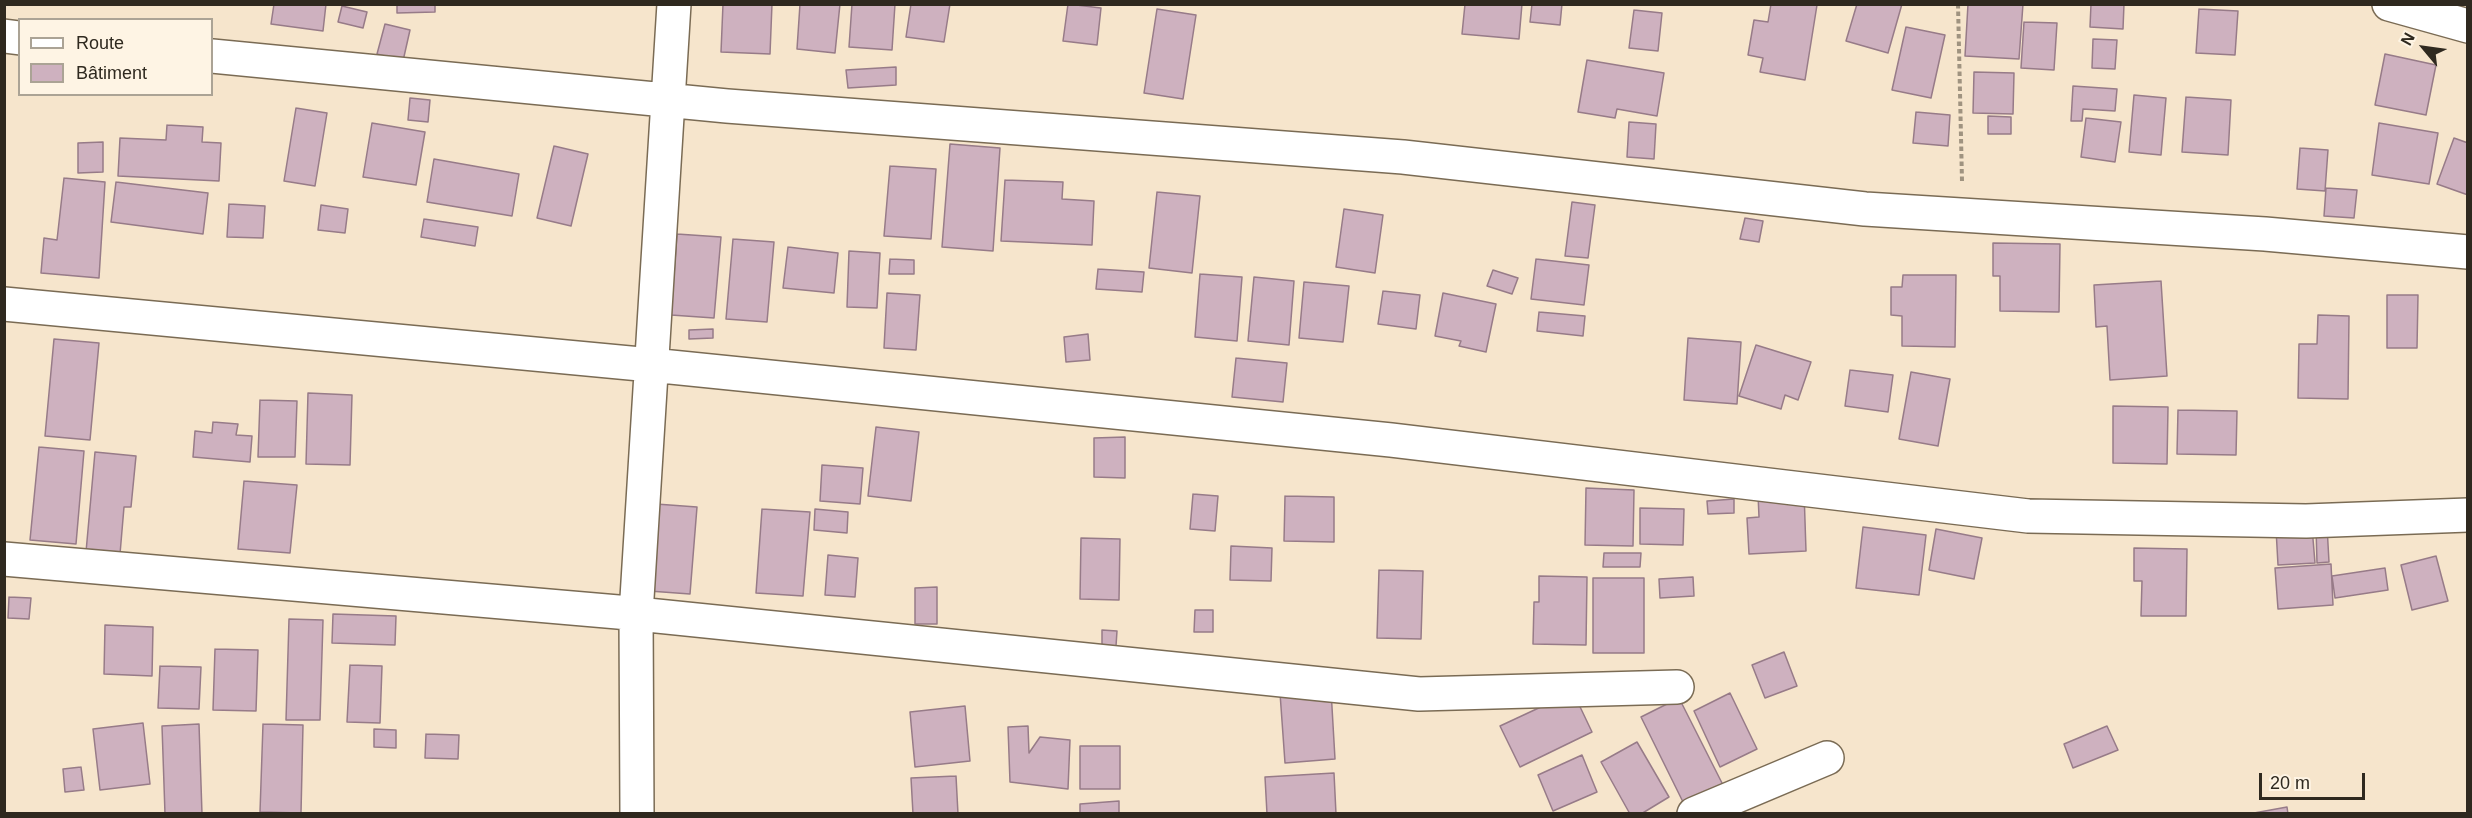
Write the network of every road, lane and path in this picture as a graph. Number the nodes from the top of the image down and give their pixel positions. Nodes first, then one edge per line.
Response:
1 (674, 4) edge
2 (1958, 4) edge
3 (2389, 4) edge
4 (2468, 26) edge
5 (213, 56) edge
6 (668, 100) junction
7 (1963, 215) junction
8 (2468, 252) edge
9 (4, 304) edge
10 (651, 365) junction
11 (2468, 515) edge
12 (4, 559) edge
13 (636, 614) junction
14 (1677, 687) dead end
15 (1827, 758) dead end
16 (637, 813) edge
17 (1694, 813) edge

1 - 6 street
2 - 7 path
3 - 4 street
5 - 6 street
6 - 7 street
6 - 10 street
7 - 8 street
9 - 10 street
10 - 11 street
10 - 13 street
12 - 13 street
13 - 14 street
13 - 16 street
15 - 17 street

